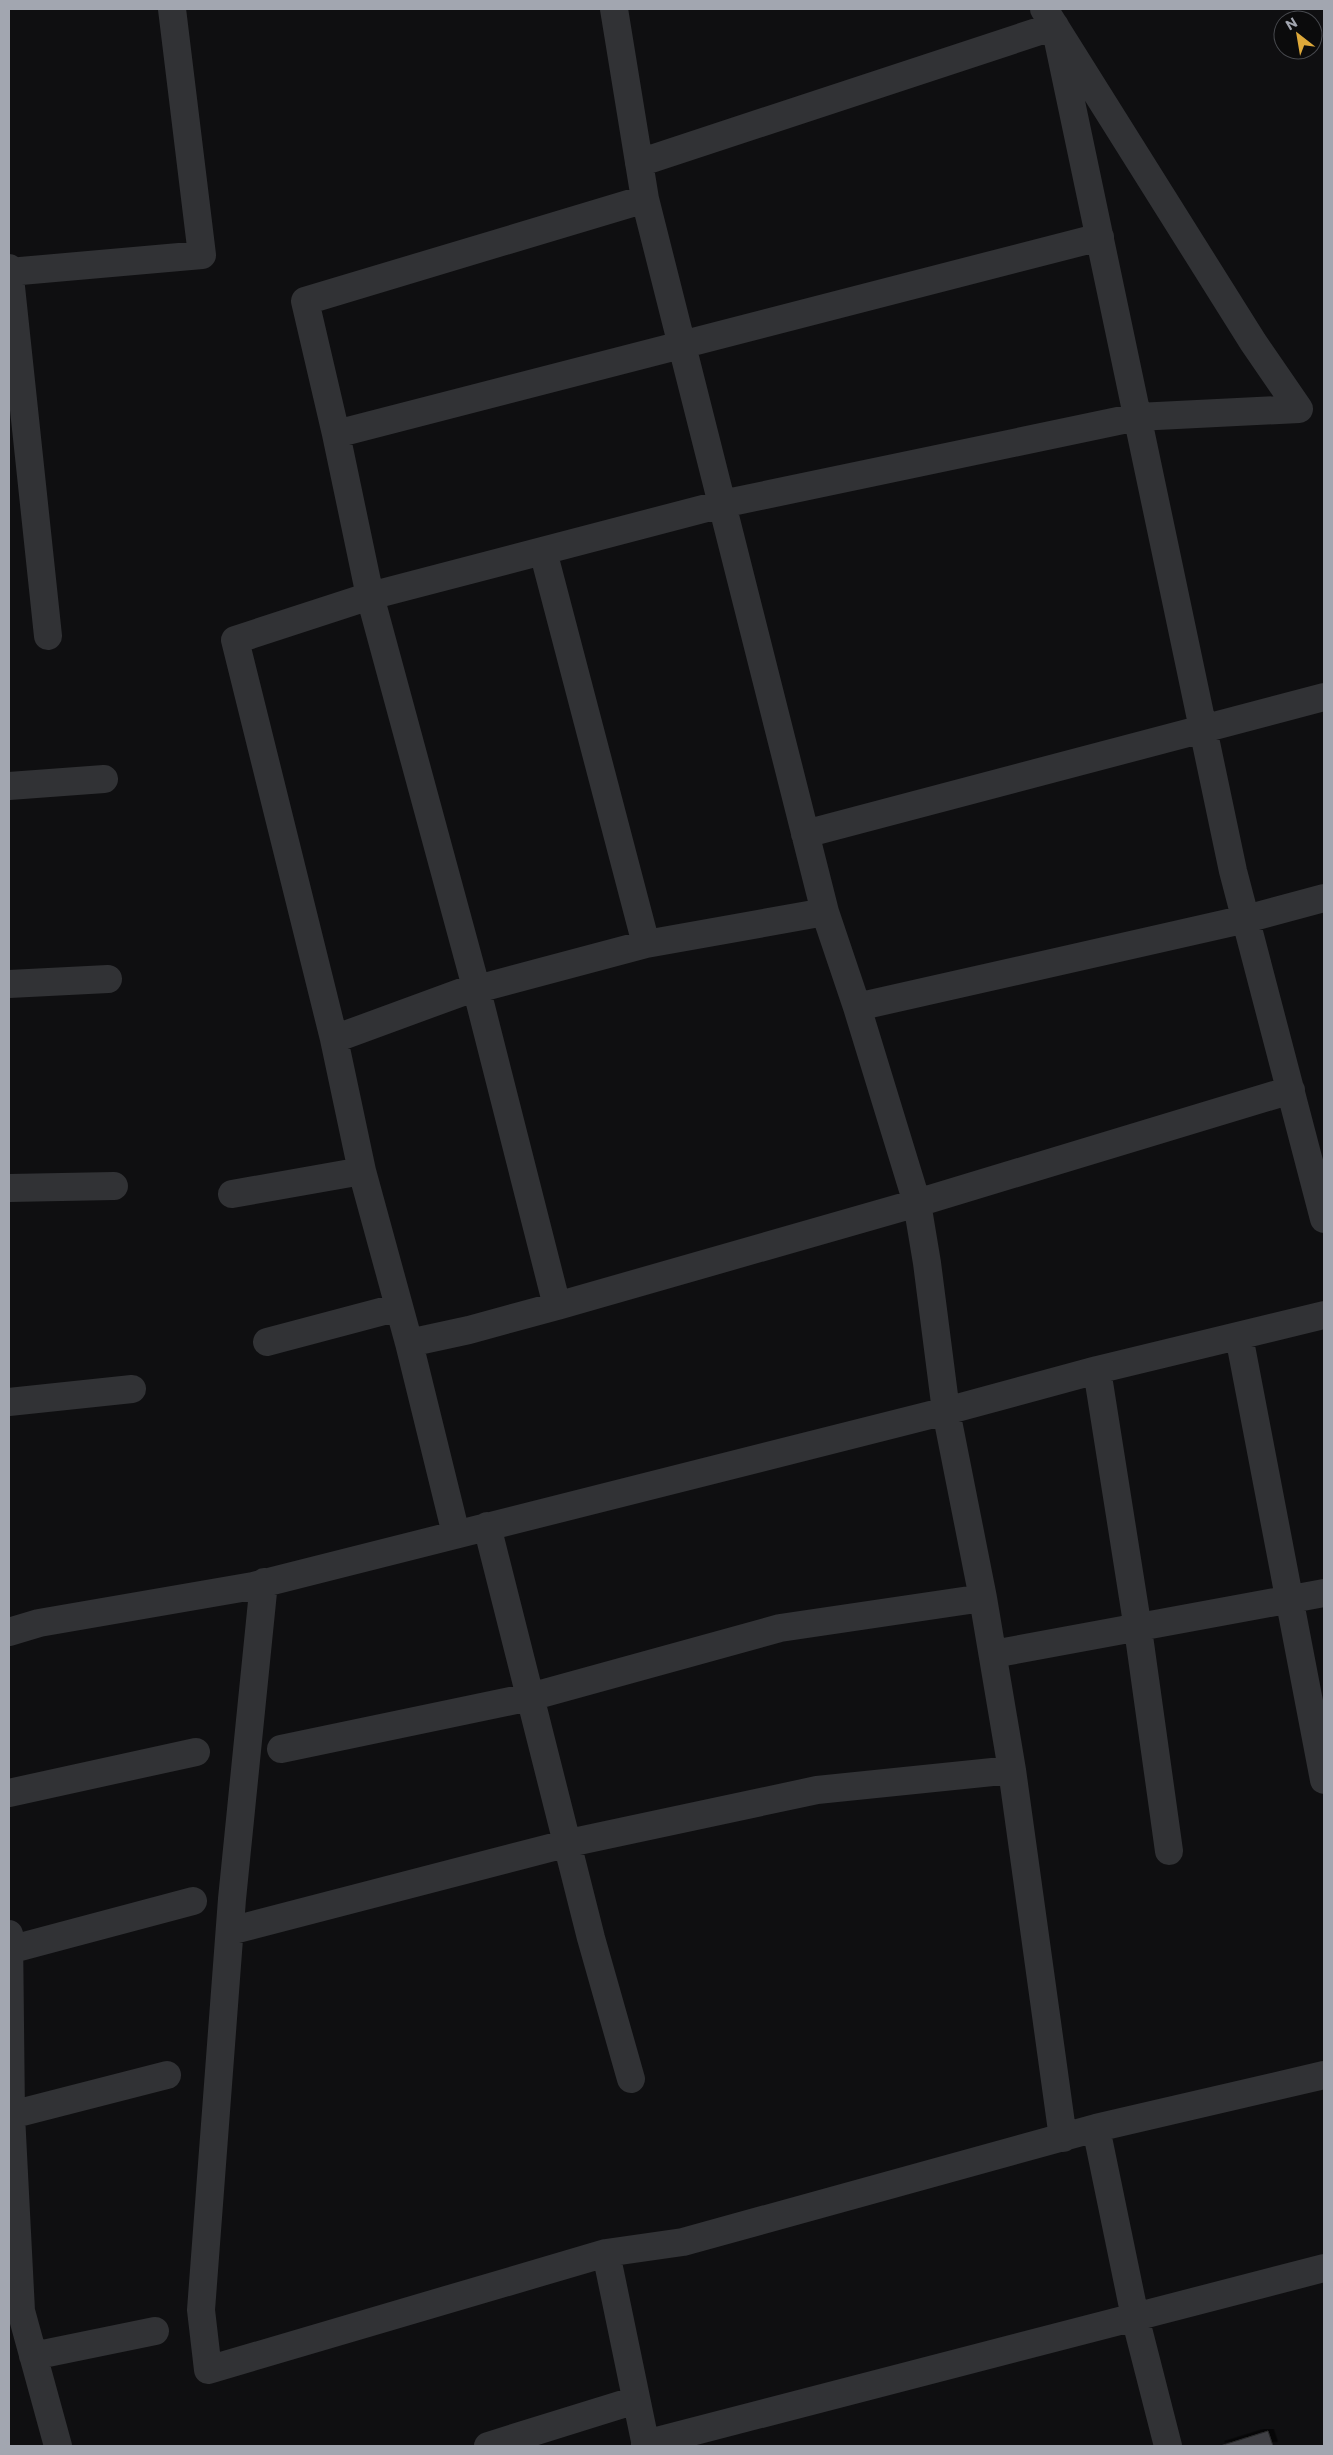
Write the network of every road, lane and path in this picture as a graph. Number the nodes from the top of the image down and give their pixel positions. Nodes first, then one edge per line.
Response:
1 (172, 9) edge
2 (619, 10) edge
3 (1049, 18) edge
4 (639, 163) junction
5 (645, 199) junction
6 (1100, 237) junction
7 (9, 268) edge
8 (9, 272) edge
9 (682, 346) junction
10 (1137, 417) junction
11 (336, 434) junction
12 (722, 504) junction
13 (543, 551) junction
14 (370, 596) junction
15 (48, 636) dead end
16 (1324, 697) edge
17 (1203, 727) junction
18 (104, 778) dead end
19 (9, 786) edge
20 (805, 834) junction
21 (1324, 898) edge
22 (825, 912) junction
23 (1246, 920) junction
24 (646, 944) junction
25 (108, 979) dead end
26 (9, 984) edge
27 (476, 987) junction
28 (857, 1007) junction
29 (334, 1039) junction
30 (1291, 1090) junction
31 (362, 1171) junction
32 (114, 1186) dead end
33 (9, 1188) edge
34 (232, 1194) dead end
35 (916, 1203) junction
36 (1324, 1219) edge
37 (557, 1306) junction
38 (399, 1307) junction
39 (1324, 1316) edge
40 (1239, 1336) junction
41 (267, 1342) dead end
42 (409, 1343) junction
43 (1097, 1370) junction
44 (132, 1389) dead end
45 (9, 1402) edge
46 (946, 1411) junction
47 (487, 1526) junction
48 (456, 1534) junction
49 (264, 1582) junction
50 (1324, 1593) edge
51 (983, 1598) junction
52 (1290, 1599) junction
53 (1138, 1629) junction
54 (9, 1632) edge
55 (993, 1654) junction
56 (530, 1697) junction
57 (282, 1749) dead end
58 (196, 1752) dead end
59 (1012, 1770) junction
60 (1324, 1780) edge
61 (9, 1793) edge
62 (569, 1843) junction
63 (1169, 1851) dead end
64 (192, 1901) dead end
65 (230, 1931) junction
66 (9, 1934) edge
67 (9, 1950) edge
68 (167, 2075) dead end
69 (1324, 2075) edge
70 (631, 2079) dead end
71 (11, 2115) junction
72 (1096, 2128) junction
73 (1063, 2138) junction
74 (606, 2253) junction
75 (1324, 2268) edge
76 (1135, 2317) junction
77 (155, 2331) dead end
78 (34, 2356) junction
79 (636, 2400) junction
80 (646, 2445) edge
81 (58, 2446) edge
82 (488, 2446) edge
83 (1168, 2446) edge

1 - 8 street
2 - 4 street
3 - 4 street
3 - 6 street
3 - 10 street
4 - 5 street
5 - 9 street
5 - 11 street
6 - 9 street
6 - 10 street
7 - 8 street
8 - 15 street
9 - 11 street
9 - 12 street
10 - 12 street
10 - 17 street
11 - 14 street
12 - 13 street
12 - 20 street
13 - 14 street
13 - 24 street
14 - 27 street
14 - 29 street
16 - 17 street
17 - 20 street
17 - 23 street
18 - 19 street
20 - 22 street
21 - 23 street
22 - 24 street
22 - 28 street
23 - 28 street
23 - 30 street
24 - 27 street
25 - 26 street
27 - 29 street
27 - 37 street
28 - 35 street
29 - 31 street
30 - 35 street
30 - 36 street
31 - 34 street
31 - 38 street
32 - 33 street
35 - 37 street
35 - 46 street
37 - 42 street
38 - 41 street
38 - 42 street
39 - 40 street
40 - 43 street
40 - 52 street
42 - 48 street
43 - 46 street
43 - 53 street
44 - 45 street
46 - 47 street
46 - 51 street
47 - 48 street
47 - 56 street
48 - 49 street
49 - 54 street
49 - 65 street
50 - 52 street
51 - 55 street
51 - 56 street
52 - 53 street
52 - 60 street
53 - 55 street
53 - 63 street
55 - 59 street
56 - 57 street
56 - 62 street
58 - 61 street
59 - 62 street
59 - 73 street
62 - 65 street
62 - 70 street
64 - 67 street
65 - 74 street
66 - 67 street
67 - 71 street
68 - 71 street
69 - 72 street
71 - 78 street
72 - 73 street
72 - 76 street
73 - 74 street
74 - 79 street
75 - 76 street
76 - 80 street
76 - 83 street
77 - 78 street
78 - 81 street
79 - 80 street
79 - 82 street

